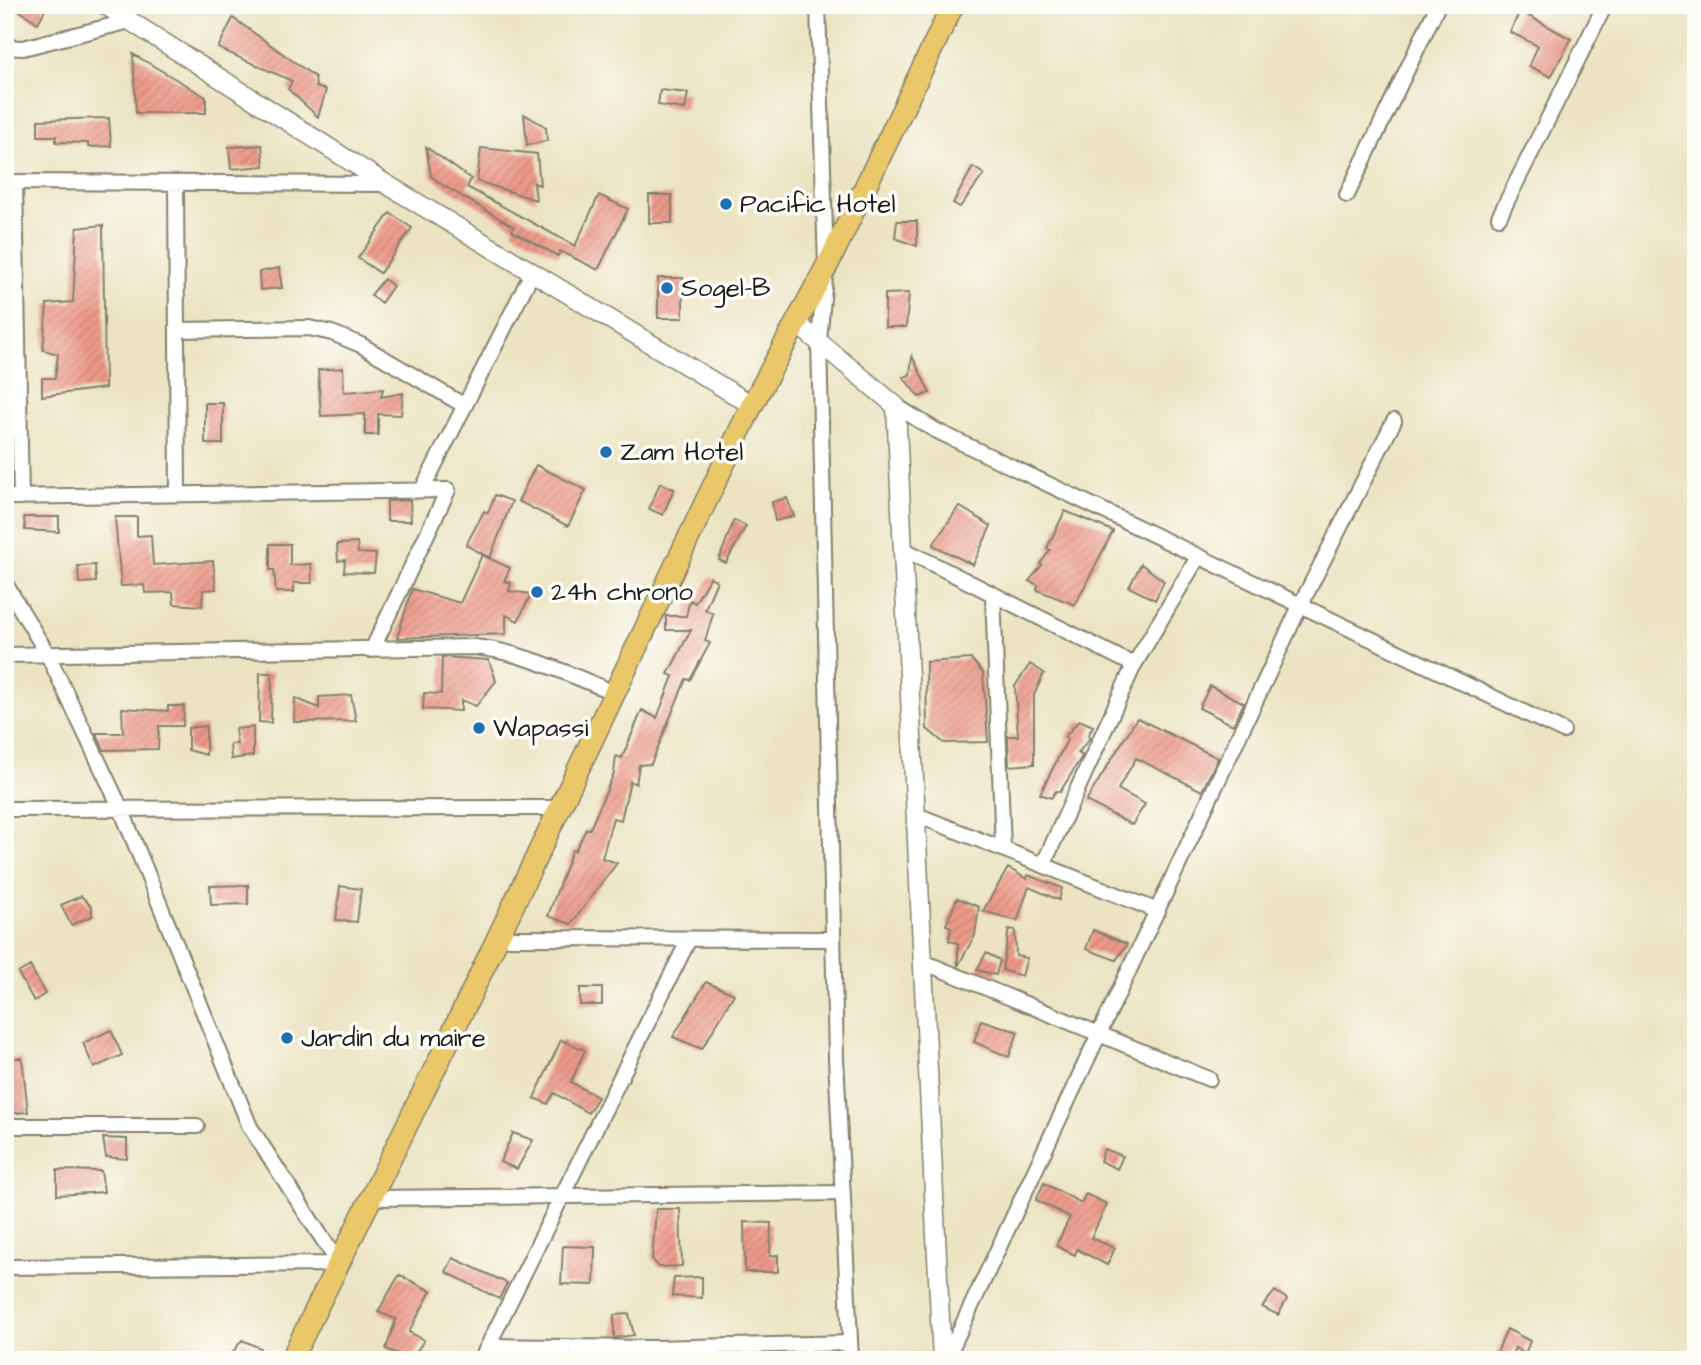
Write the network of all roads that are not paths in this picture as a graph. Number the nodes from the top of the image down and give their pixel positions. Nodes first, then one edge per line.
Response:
1 (105, 5) edge
2 (953, 5) edge
3 (1438, 5) edge
4 (1605, 5) edge
5 (818, 8) edge
6 (130, 21) junction
7 (5, 47) edge
8 (10, 182) edge
9 (176, 183) junction
10 (386, 184) junction
11 (1347, 195) dead end
12 (1499, 217) dead end
13 (825, 267) junction
14 (532, 273) junction
15 (796, 323) junction
16 (177, 330) junction
17 (819, 341) junction
18 (751, 405) junction
19 (465, 406) junction
20 (896, 407) junction
21 (1394, 421) dead end
22 (422, 490) junction
23 (178, 494) junction
24 (21, 496) junction
25 (5, 497) edge
26 (903, 549) junction
27 (1198, 557) junction
28 (5, 583) edge
29 (993, 594) junction
30 (1300, 606) junction
31 (372, 650) junction
32 (5, 655) edge
33 (48, 655) junction
34 (1134, 665) junction
35 (615, 693) junction
36 (1563, 731) dead end
37 (560, 808) junction
38 (5, 809) edge
39 (121, 809) junction
40 (917, 815) junction
41 (1003, 849) junction
42 (1043, 865) junction
43 (1158, 911) junction
44 (498, 938) junction
45 (689, 939) junction
46 (833, 939) junction
47 (923, 962) junction
48 (1101, 1033) junction
49 (1209, 1079) dead end
50 (5, 1126) edge
51 (197, 1126) dead end
52 (843, 1194) junction
53 (564, 1196) junction
54 (371, 1199) junction
55 (339, 1264) junction
56 (5, 1267) edge
57 (850, 1343) junction
58 (488, 1346) junction
59 (652, 1354) edge
60 (291, 1360) edge
61 (481, 1360) edge
62 (851, 1360) edge
63 (944, 1360) edge

1 - 6 street
2 - 13 main road
3 - 11 street
4 - 12 street
5 - 13 street
6 - 7 street
6 - 10 street
8 - 9 street
8 - 24 street
9 - 10 street
9 - 16 street
10 - 14 street
13 - 15 main road
13 - 17 street
14 - 18 street
14 - 19 street
15 - 17 street
15 - 18 main road
16 - 19 street
16 - 23 street
17 - 20 street
17 - 46 street
18 - 35 main road
19 - 22 street
20 - 26 street
20 - 27 street
21 - 30 street
22 - 23 street
22 - 31 street
23 - 24 street
24 - 25 street
26 - 29 street
26 - 40 street
27 - 30 street
27 - 34 street
28 - 33 street
29 - 34 street
29 - 41 street
30 - 36 street
30 - 43 street
31 - 33 street
31 - 35 street
32 - 33 street
33 - 39 street
34 - 42 street
35 - 37 main road
37 - 39 street
37 - 44 main road
38 - 39 street
39 - 55 street
40 - 41 street
40 - 47 street
41 - 42 street
42 - 43 street
43 - 48 street
44 - 45 street
44 - 54 main road
45 - 46 street
45 - 53 street
46 - 52 street
47 - 48 street
47 - 63 street
48 - 49 street
48 - 63 street
50 - 51 street
52 - 53 street
52 - 57 street
53 - 54 street
53 - 58 street
54 - 55 main road
55 - 56 street
55 - 60 main road
57 - 59 street
57 - 62 street
58 - 59 street
58 - 61 street

